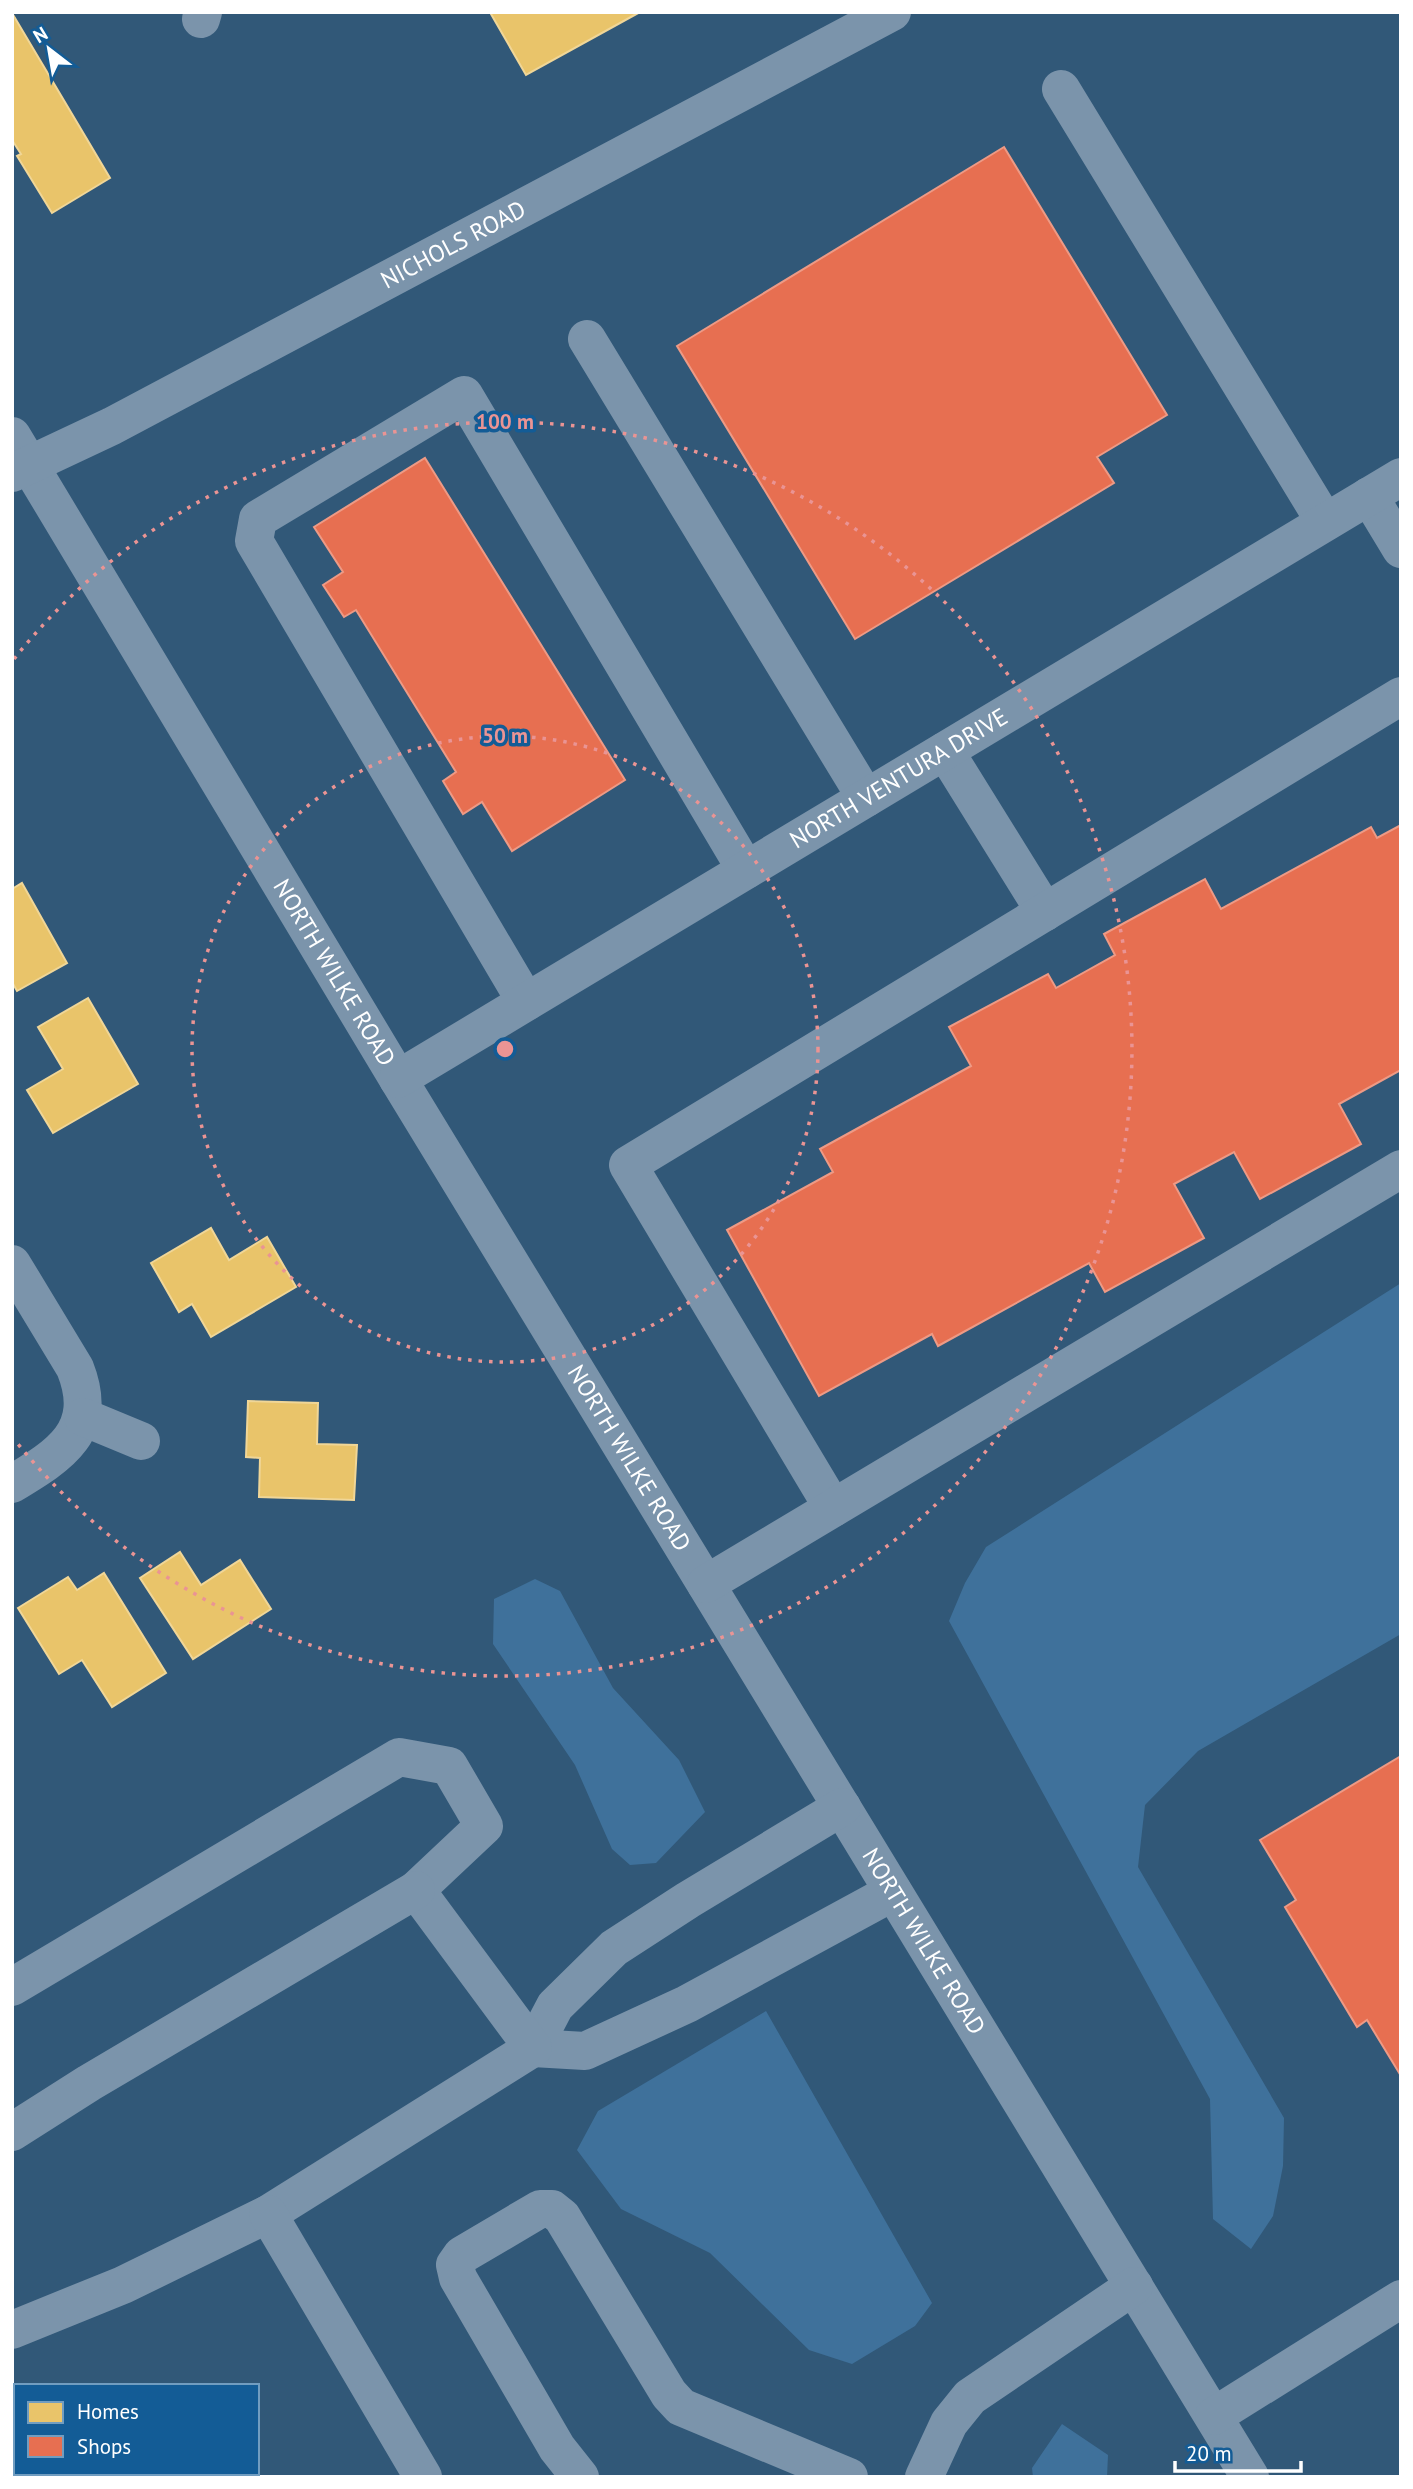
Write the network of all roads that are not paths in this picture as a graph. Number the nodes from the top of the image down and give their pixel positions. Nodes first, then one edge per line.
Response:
1 (892, 12) edge
2 (1061, 89) dead end
3 (587, 339) dead end
4 (18, 457) edge
5 (1385, 487) edge
6 (1325, 522) junction
7 (1401, 549) edge
8 (1401, 696) edge
9 (945, 751) junction
10 (866, 798) junction
11 (746, 870) junction
12 (1045, 912) junction
13 (526, 1002) junction
14 (398, 1079) junction
15 (1401, 1169) edge
16 (12, 1265) edge
17 (83, 1417) junction
18 (141, 1441) dead end
19 (12, 1484) edge
20 (833, 1508) junction
21 (706, 1584) junction
22 (842, 1807) junction
23 (416, 1890) junction
24 (893, 1892) junction
25 (12, 1987) edge
26 (533, 2048) junction
27 (12, 2132) edge
28 (268, 2214) junction
29 (1134, 2286) junction
30 (1401, 2299) edge
31 (12, 2330) edge
32 (1214, 2416) junction
33 (423, 2477) edge
34 (580, 2477) edge
35 (849, 2477) edge
36 (923, 2477) edge
37 (1250, 2477) edge

1 - 4 street, NICHOLS ROAD
2 - 6 street
3 - 10 street
4 - 14 street, NORTH WILKE ROAD
5 - 6 street, NORTH VENTURA DRIVE
5 - 7 street
6 - 9 street, NORTH VENTURA DRIVE
8 - 12 street
9 - 10 street, NORTH VENTURA DRIVE
9 - 12 street
10 - 11 street, NORTH VENTURA DRIVE
11 - 13 street, NORTH VENTURA DRIVE
11 - 13 street
12 - 20 street
13 - 14 street, NORTH VENTURA DRIVE
14 - 21 street, NORTH WILKE ROAD
15 - 20 street
16 - 17 street
17 - 18 street
17 - 19 street
20 - 21 street
21 - 22 street, NORTH WILKE ROAD
22 - 24 street, NORTH WILKE ROAD
22 - 26 street
23 - 25 street
23 - 26 street
23 - 27 street
24 - 26 street
24 - 29 street, NORTH WILKE ROAD
26 - 28 street
28 - 31 street
28 - 33 street
29 - 32 street, NORTH WILKE ROAD
29 - 36 street
30 - 32 street
32 - 37 street, NORTH WILKE ROAD
34 - 35 street

